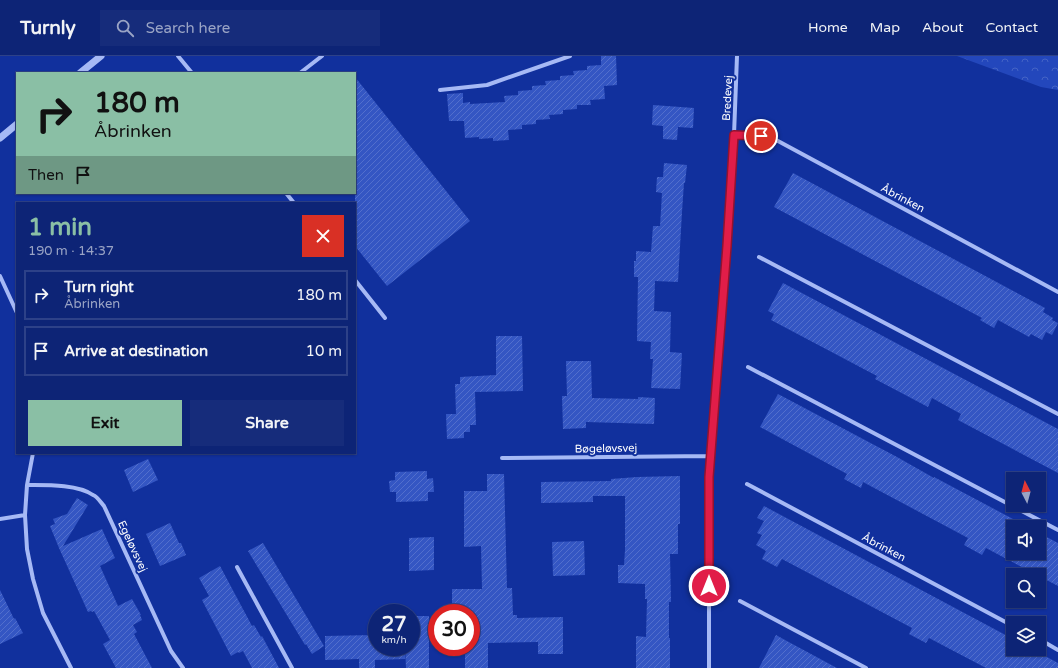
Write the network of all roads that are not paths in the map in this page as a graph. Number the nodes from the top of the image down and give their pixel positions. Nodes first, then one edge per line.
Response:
1 (101, 56) edge
2 (178, 56) edge
3 (322, 56) edge
4 (570, 56) edge
5 (737, 56) edge
6 (81, 72) edge
7 (191, 72) edge
8 (301, 72) edge
9 (440, 90) dead end
10 (16, 125) edge
11 (734, 135) junction
12 (0, 138) edge
13 (287, 194) edge
14 (293, 202) edge
15 (759, 256) dead end
16 (0, 276) edge
17 (356, 281) edge
18 (1058, 292) edge
19 (16, 311) edge
20 (385, 318) dead end
21 (748, 367) dead end
22 (1058, 414) edge
23 (32, 454) edge
24 (710, 456) junction
25 (502, 458) dead end
26 (747, 484) dead end
27 (27, 485) junction
28 (25, 515) junction
29 (0, 519) edge
30 (1058, 530) edge
31 (237, 567) dead end
32 (740, 601) dead end
33 (1006, 622) edge
34 (1046, 643) edge
35 (1058, 650) edge
36 (71, 668) edge
37 (183, 668) edge
38 (292, 668) edge
39 (710, 668) edge
40 (866, 668) edge

1 - 6 street
2 - 7 street
3 - 8 street
4 - 9 street
5 - 11 street, Bredevej
10 - 12 street
11 - 18 street, Åbrinken
11 - 24 street, Bredevej
13 - 14 street
15 - 22 street
16 - 19 street
17 - 20 street
21 - 30 street
23 - 27 street
24 - 25 street, Bøgeløvsvej
24 - 39 street, Bredevej
26 - 33 street, Åbrinken
27 - 28 street
27 - 37 street, Egeløvsvej
28 - 29 street
28 - 36 street
31 - 38 street
32 - 40 street
34 - 35 street

